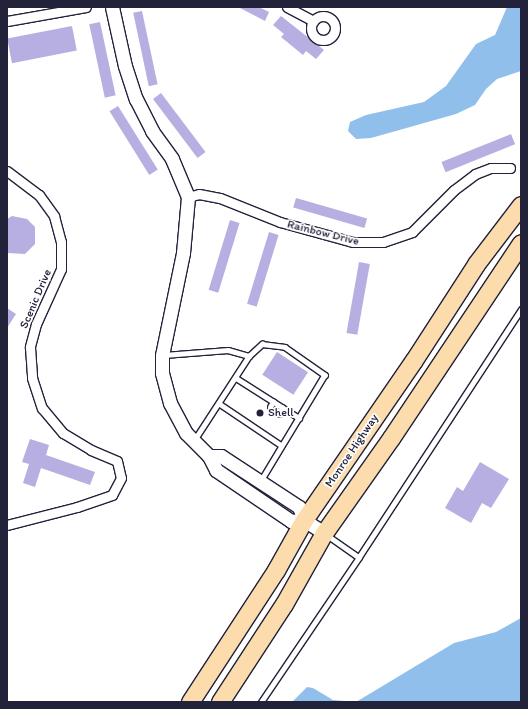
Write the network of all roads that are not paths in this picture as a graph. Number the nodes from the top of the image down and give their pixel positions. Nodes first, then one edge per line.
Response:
1 (86, 7) edge
2 (112, 7) edge
3 (287, 7) edge
4 (7, 21) edge
5 (313, 21) dead end
6 (510, 168) dead end
7 (7, 171) edge
8 (188, 197) junction
9 (521, 205) edge
10 (521, 243) edge
11 (521, 309) edge
12 (162, 355) junction
13 (249, 356) junction
14 (236, 378) junction
15 (253, 389) junction
16 (250, 394) dead end
17 (262, 395) junction
18 (260, 400) dead end
19 (273, 402) junction
20 (220, 404) junction
21 (270, 407) dead end
22 (282, 408) junction
23 (241, 411) dead end
24 (279, 414) dead end
25 (237, 416) junction
26 (250, 417) dead end
27 (299, 418) junction
28 (247, 422) junction
29 (260, 424) dead end
30 (257, 429) junction
31 (269, 430) dead end
32 (266, 435) junction
33 (193, 442) junction
34 (281, 446) junction
35 (209, 456) junction
36 (260, 482) junction
37 (304, 520) junction
38 (7, 525) edge
39 (324, 533) junction
40 (359, 557) junction
41 (190, 702) edge
42 (220, 702) edge
43 (261, 702) edge

1 - 4 street
2 - 8 street
3 - 5 street
6 - 8 street, Rainbow Drive
7 - 38 street, Scenic Drive
8 - 12 street
9 - 37 highway, Monroe Highway
10 - 39 highway, Monroe Highway
11 - 40 lane
12 - 13 lane
12 - 33 street
13 - 14 lane
13 - 27 lane
14 - 15 lane
14 - 20 lane
15 - 16 lane
15 - 17 lane
17 - 18 lane
17 - 19 lane
19 - 21 lane
19 - 22 lane
20 - 25 lane
20 - 33 lane
22 - 24 lane
22 - 27 lane
23 - 25 lane
25 - 28 lane
26 - 28 lane
27 - 34 lane
28 - 30 lane
29 - 30 lane
30 - 32 lane
31 - 32 lane
32 - 34 lane
33 - 35 street
34 - 36 lane
35 - 36 street
35 - 37 street
36 - 37 street
37 - 39 street
37 - 41 highway, Monroe Highway
39 - 40 lane
39 - 42 highway, Monroe Highway
40 - 43 lane

